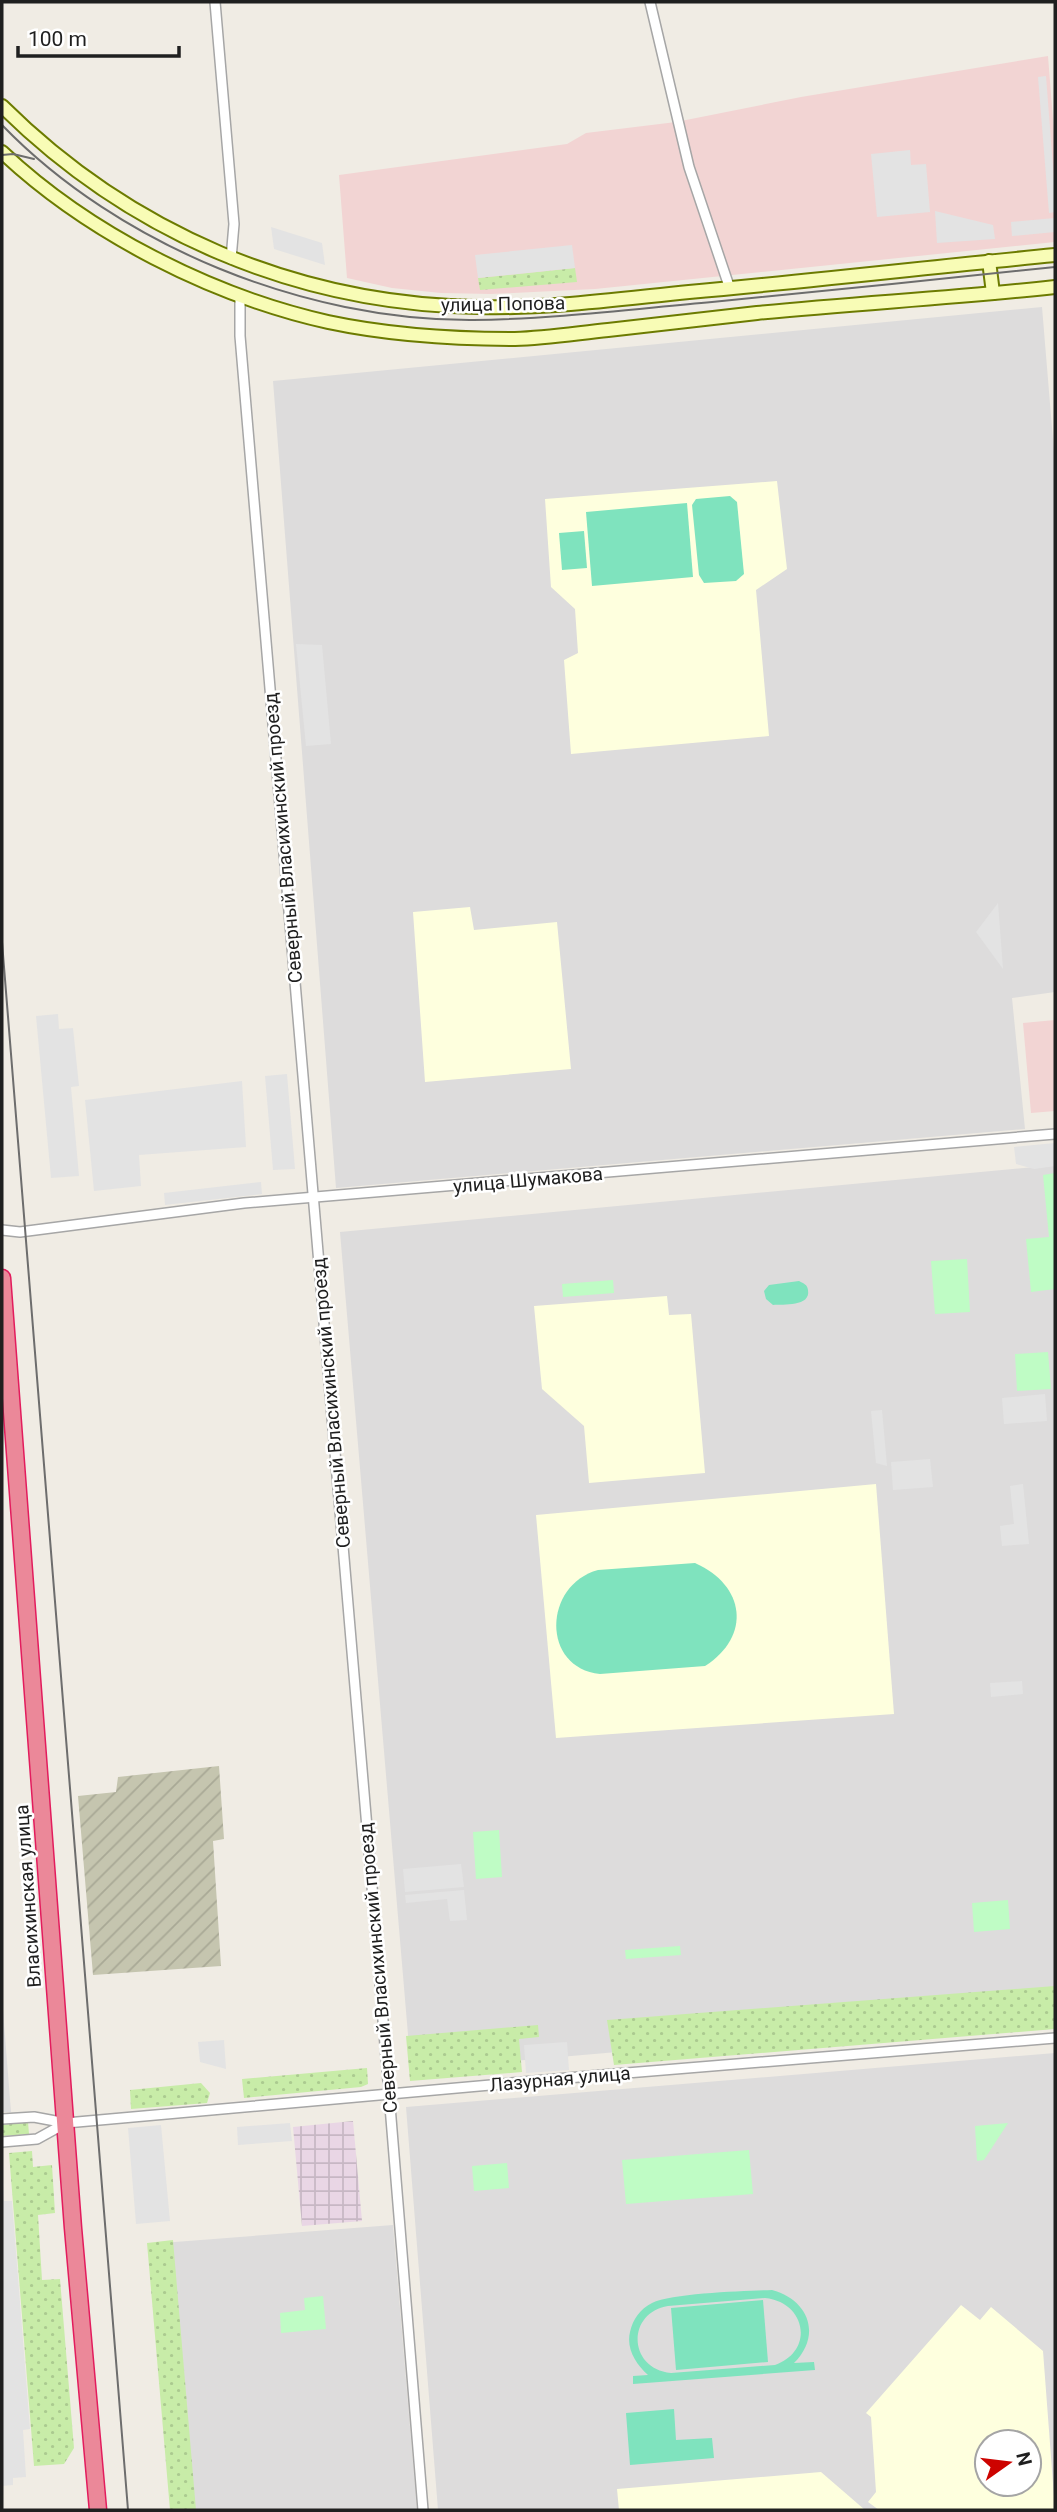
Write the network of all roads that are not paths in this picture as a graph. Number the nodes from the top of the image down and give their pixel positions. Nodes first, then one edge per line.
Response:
1 (215, 2) edge
2 (650, 2) edge
3 (2, 106) edge
4 (2, 152) edge
5 (1055, 255) edge
6 (231, 259) junction
7 (989, 261) junction
8 (1055, 287) edge
9 (730, 289) junction
10 (993, 293) junction
11 (240, 295) junction
12 (1055, 1134) edge
13 (313, 1197) junction
14 (2, 1230) edge
15 (2, 1278) edge
16 (1055, 2038) edge
17 (389, 2095) junction
18 (2, 2119) edge
19 (66, 2123) junction
20 (2, 2142) edge
21 (98, 2510) edge
22 (423, 2510) edge

1 - 6 street
2 - 9 street
3 - 6 main road, улица Попова
4 - 11 main road, улица Попова
5 - 7 main road, улица Попова
6 - 9 main road, улица Попова
7 - 9 main road, улица Попова
7 - 10 main road
8 - 10 main road, улица Попова
10 - 11 main road, улица Попова
11 - 13 street, Северный Власихинский проезд
12 - 13 street, улица Шумакова
13 - 14 street, улица Шумакова
13 - 17 street, Северный Власихинский проезд
15 - 19 highway, Власихинская улица
16 - 17 street, Лазурная улица
17 - 19 street, Лазурная улица
17 - 22 street, Северный Власихинский проезд
18 - 19 street, Лазурная улица
19 - 20 street, Лазурная улица
19 - 21 highway, Власихинская улица

